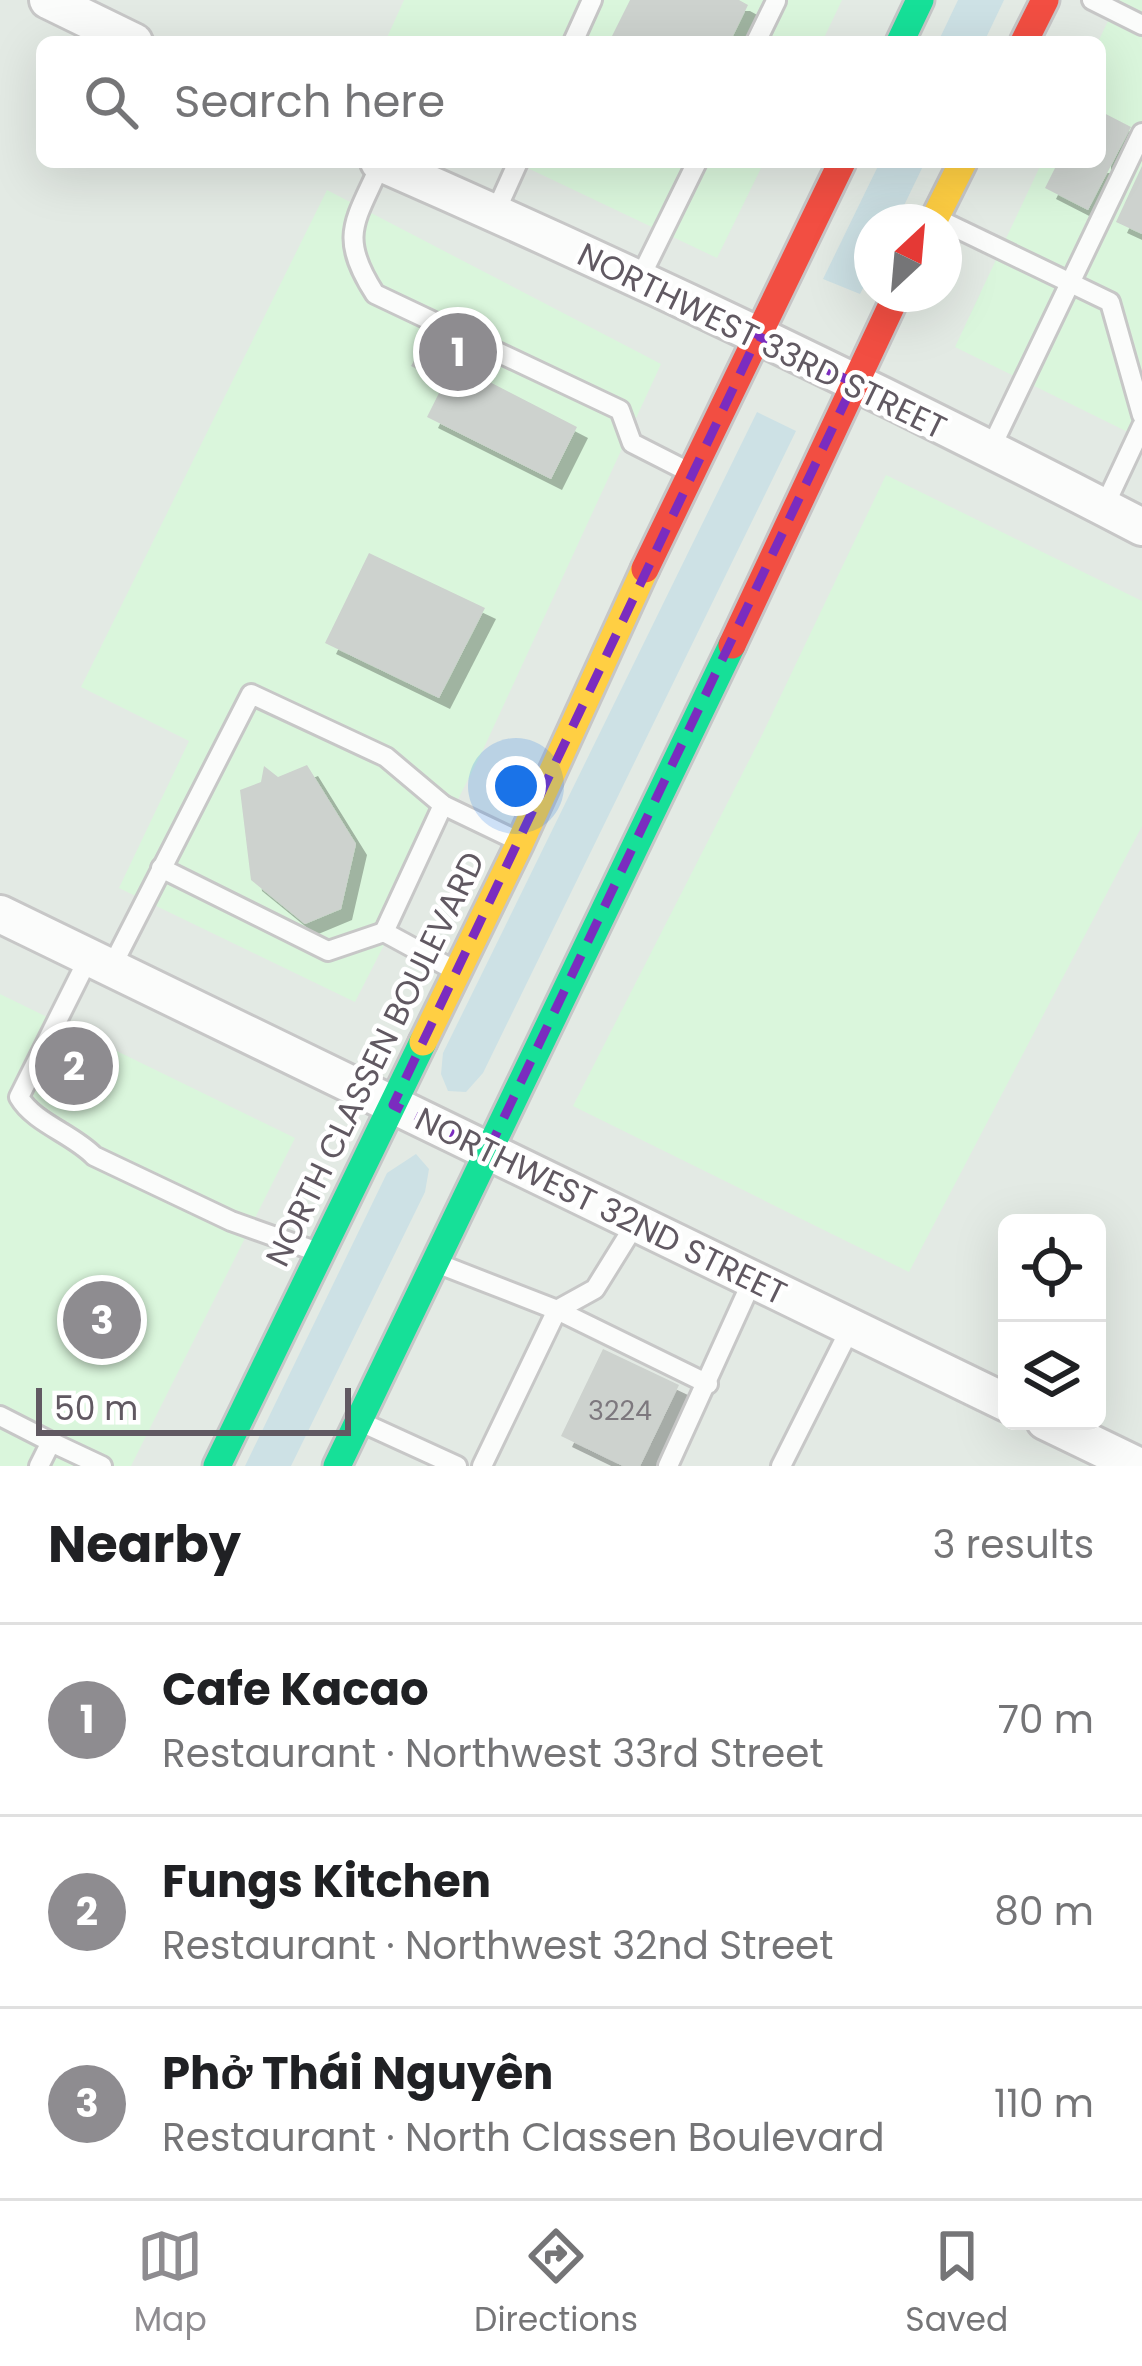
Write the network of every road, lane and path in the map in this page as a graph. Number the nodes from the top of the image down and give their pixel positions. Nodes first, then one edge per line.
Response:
1 (48, 0) edge
2 (592, 0) edge
3 (920, 0) edge
4 (1045, 0) edge
5 (1092, 0) edge
6 (776, 1) edge
7 (1142, 25) edge
8 (122, 36) edge
9 (576, 36) edge
10 (759, 36) edge
11 (902, 36) edge
12 (1027, 36) edge
13 (1142, 133) edge
14 (378, 168) edge
15 (392, 168) edge
16 (515, 168) edge
17 (694, 168) edge
18 (839, 168) edge
19 (961, 168) edge
20 (946, 204) edge
21 (496, 211) junction
22 (962, 232) edge
23 (640, 280) junction
24 (1070, 283) junction
25 (888, 312) edge
26 (758, 336) junction
27 (854, 382) junction
28 (1142, 415) edge
29 (1142, 426) edge
30 (989, 452) junction
31 (689, 472) junction
32 (1104, 507) junction
33 (1142, 526) edge
34 (443, 806) junction
35 (520, 842) junction
36 (161, 868) junction
37 (0, 914) edge
38 (384, 932) junction
39 (100, 963) junction
40 (458, 972) junction
41 (393, 1105) junction
42 (488, 1151) junction
43 (636, 1223) junction
44 (321, 1253) junction
45 (435, 1262) junction
46 (753, 1279) junction
47 (557, 1310) junction
48 (851, 1327) junction
49 (708, 1384) junction
50 (998, 1398) edge
51 (0, 1416) edge
52 (359, 1421) junction
53 (1064, 1430) edge
54 (51, 1442) junction
55 (39, 1466) edge
56 (102, 1466) edge
57 (218, 1466) edge
58 (337, 1466) edge
59 (457, 1466) edge
60 (482, 1466) edge
61 (668, 1466) edge
62 (781, 1466) edge
63 (1138, 1466) edge

1 - 8 street
2 - 9 lane
3 - 11 main road
4 - 12 main road
5 - 7 lane
6 - 10 lane
13 - 24 lane
14 - 31 lane
15 - 21 street, NORTHWEST 33RD STREET
16 - 21 lane
17 - 23 lane
18 - 26 main road, NORTH CLASSEN BOULEVARD
19 - 20 main road
21 - 23 street, NORTHWEST 33RD STREET
22 - 24 lane
23 - 26 street, NORTHWEST 33RD STREET
24 - 28 lane
24 - 30 lane
25 - 27 main road
26 - 27 street, NORTHWEST 33RD STREET
26 - 31 main road, NORTH CLASSEN BOULEVARD
27 - 30 street, NORTHWEST 33RD STREET
27 - 42 main road
29 - 32 lane
30 - 32 street, NORTHWEST 33RD STREET
31 - 35 main road, NORTH CLASSEN BOULEVARD
32 - 33 street, NORTHWEST 33RD STREET
34 - 35 lane
34 - 36 lane
34 - 38 lane
35 - 40 main road, NORTH CLASSEN BOULEVARD
36 - 38 lane
36 - 39 lane
37 - 39 street, NORTHWEST 32ND STREET
38 - 40 lane
39 - 41 street, NORTHWEST 32ND STREET
39 - 44 lane
40 - 41 main road, NORTH CLASSEN BOULEVARD
41 - 42 street, NORTHWEST 32ND STREET
41 - 44 main road, NORTH CLASSEN BOULEVARD
42 - 43 street, NORTHWEST 32ND STREET
42 - 45 main road
43 - 46 street, NORTHWEST 32ND STREET
43 - 47 lane
44 - 57 main road, NORTH CLASSEN BOULEVARD
45 - 47 lane
45 - 52 main road
46 - 48 street, NORTHWEST 32ND STREET
46 - 49 lane
47 - 49 lane
47 - 60 lane
48 - 50 street, NORTHWEST 32ND STREET
48 - 62 lane
49 - 61 lane
51 - 54 lane
52 - 58 main road
52 - 59 lane
53 - 63 street
54 - 55 lane
54 - 56 lane

